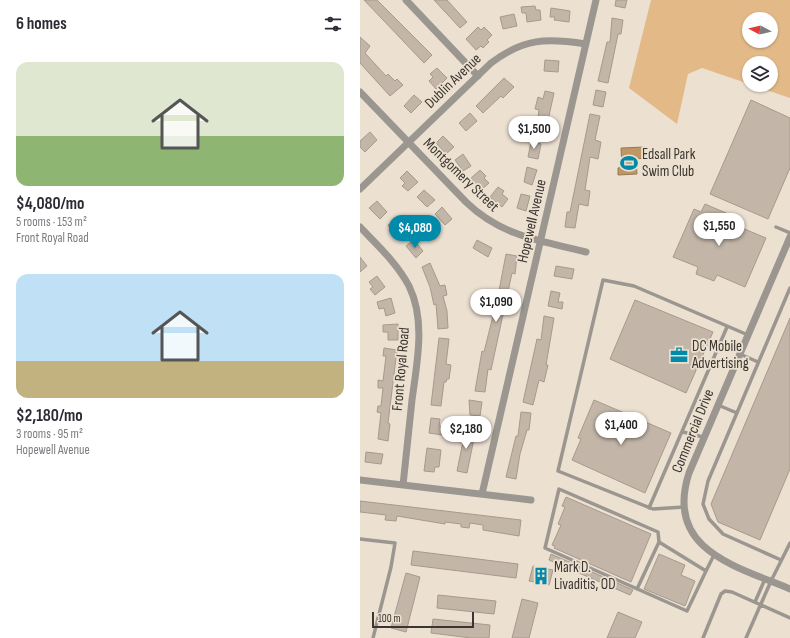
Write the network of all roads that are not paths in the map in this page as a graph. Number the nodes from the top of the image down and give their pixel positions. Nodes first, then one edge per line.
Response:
1 (406, 0) edge
2 (596, 0) edge
3 (586, 44) junction
4 (478, 76) junction
5 (360, 92) edge
6 (408, 142) junction
7 (360, 189) edge
8 (360, 227) edge
9 (776, 227) dead end
10 (790, 233) edge
11 (790, 237) edge
12 (540, 241) junction
13 (586, 252) dead end
14 (790, 288) edge
15 (727, 326) junction
16 (748, 336) junction
17 (740, 354) junction
18 (758, 362) junction
19 (717, 405) junction
20 (737, 413) junction
21 (683, 432) junction
22 (704, 437) junction
23 (360, 480) edge
24 (403, 485) junction
25 (482, 494) junction
26 (532, 500) dead end
27 (684, 507) junction
28 (649, 508) junction
29 (360, 539) edge
30 (659, 542) junction
31 (790, 543) edge
32 (714, 555) junction
33 (781, 560) junction
34 (706, 571) junction
35 (768, 579) junction
36 (637, 589) junction
37 (790, 589) edge
38 (755, 602) junction
39 (761, 605) junction
40 (790, 618) edge
41 (373, 637) edge
42 (379, 638) edge
43 (703, 638) edge
44 (746, 638) edge

1 - 4 street
2 - 3 street, Hopewell Avenue
3 - 4 street, Dublin Avenue
3 - 12 street, Hopewell Avenue
4 - 6 street, Dublin Avenue
5 - 6 street, Montgomery Street
6 - 7 street, Dublin Avenue
6 - 12 street, Montgomery Street
8 - 24 street, Front Royal Road
9 - 10 lane
11 - 16 street, Commercial Drive
12 - 13 street, Montgomery Street
12 - 25 street, Hopewell Avenue
14 - 18 lane
15 - 16 lane
15 - 21 lane
15 - 28 lane
16 - 17 street, Commercial Drive
17 - 18 lane
17 - 19 street, Commercial Drive
18 - 20 lane
19 - 20 lane
19 - 22 street, Commercial Drive
20 - 33 lane
21 - 22 lane
21 - 28 lane
22 - 27 street, Commercial Drive
23 - 24 street
24 - 25 street
25 - 26 street
27 - 28 lane
27 - 32 street, Commercial Drive
29 - 41 lane
30 - 34 lane
30 - 36 lane
30 - 36 lane
31 - 33 lane
32 - 34 lane
32 - 35 street, Commercial Drive
33 - 35 lane
34 - 36 lane
35 - 37 street, Commercial Drive
35 - 38 lane
35 - 39 lane
38 - 39 lane
38 - 43 lane
39 - 40 lane
39 - 44 lane
41 - 42 lane

